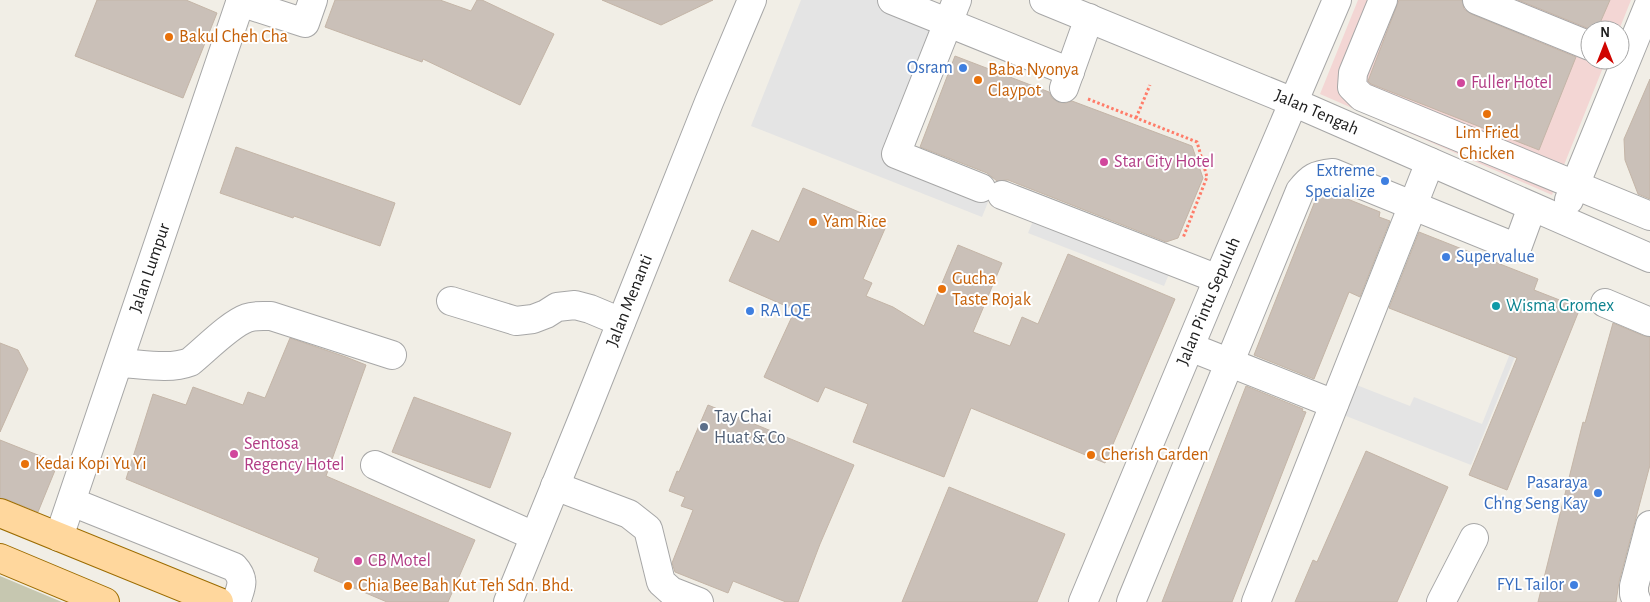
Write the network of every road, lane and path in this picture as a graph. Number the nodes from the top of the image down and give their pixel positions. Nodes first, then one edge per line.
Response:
1 (312, 0) edge
2 (752, 0) edge
3 (892, 0) edge
4 (1044, 0) edge
5 (1337, 0) edge
6 (1383, 0) edge
7 (1477, 0) edge
8 (240, 1) edge
9 (1650, 2) edge
10 (953, 11) edge
11 (1089, 18) junction
12 (1580, 42) edge
13 (1630, 44) edge
14 (1619, 70) edge
15 (1071, 85) junction
16 (1150, 85) dead end
17 (1293, 102) junction
18 (1136, 118) junction
19 (1430, 162) junction
20 (1576, 184) junction
21 (1412, 205) junction
22 (1532, 207) junction
23 (1650, 216) edge
24 (1561, 219) junction
25 (1182, 240) dead end
26 (1650, 258) edge
27 (1218, 279) junction
28 (451, 302) dead end
29 (1605, 303) dead end
30 (621, 322) junction
31 (1650, 322) edge
32 (1190, 346) junction
33 (392, 355) dead end
34 (119, 363) junction
35 (1230, 363) junction
36 (1334, 404) junction
37 (375, 465) dead end
38 (555, 486) junction
39 (72, 502) junction
40 (0, 513) edge
41 (1650, 525) edge
42 (534, 536) junction
43 (59, 537) junction
44 (1474, 538) dead end
45 (0, 558) edge
46 (104, 602) edge
47 (219, 602) edge
48 (236, 602) edge
49 (508, 602) edge
50 (699, 602) edge
51 (1083, 602) edge
52 (1131, 602) edge
53 (1256, 602) edge
54 (1441, 602) edge
55 (1637, 602) edge

1 - 8 street
2 - 30 street, Jalan Menanti
3 - 10 street
4 - 11 street, Jalan Tengah
5 - 17 street, Jalan Pintu Sepuluh
6 - 20 street
7 - 12 street
8 - 34 street, Jalan Lumpur
9 - 13 street
10 - 15 street
10 - 27 street
11 - 15 street
11 - 17 street, Jalan Tengah
14 - 20 street
15 - 18 path
16 - 18 path
17 - 19 street, Jalan Tengah
17 - 27 street, Jalan Pintu Sepuluh
18 - 25 path
19 - 21 street
19 - 22 street, Jalan Tengah
20 - 23 street
20 - 24 street
21 - 22 street
21 - 35 street
21 - 36 street
22 - 24 street, Jalan Tengah
24 - 26 street, Jalan Tengah
27 - 32 street, Jalan Pintu Sepuluh
28 - 30 street
29 - 31 street
30 - 38 street, Jalan Menanti
32 - 35 street
32 - 51 street, Jalan Pintu Sepuluh
33 - 34 street
34 - 39 street, Jalan Lumpur
35 - 36 street
35 - 52 street
36 - 53 street
37 - 42 street
38 - 42 street, Jalan Menanti
38 - 50 street
39 - 43 street, Jalan Lumpur
39 - 48 street
40 - 43 main road
41 - 55 street
42 - 49 street, Jalan Menanti
43 - 47 main road
44 - 54 street
45 - 46 main road

